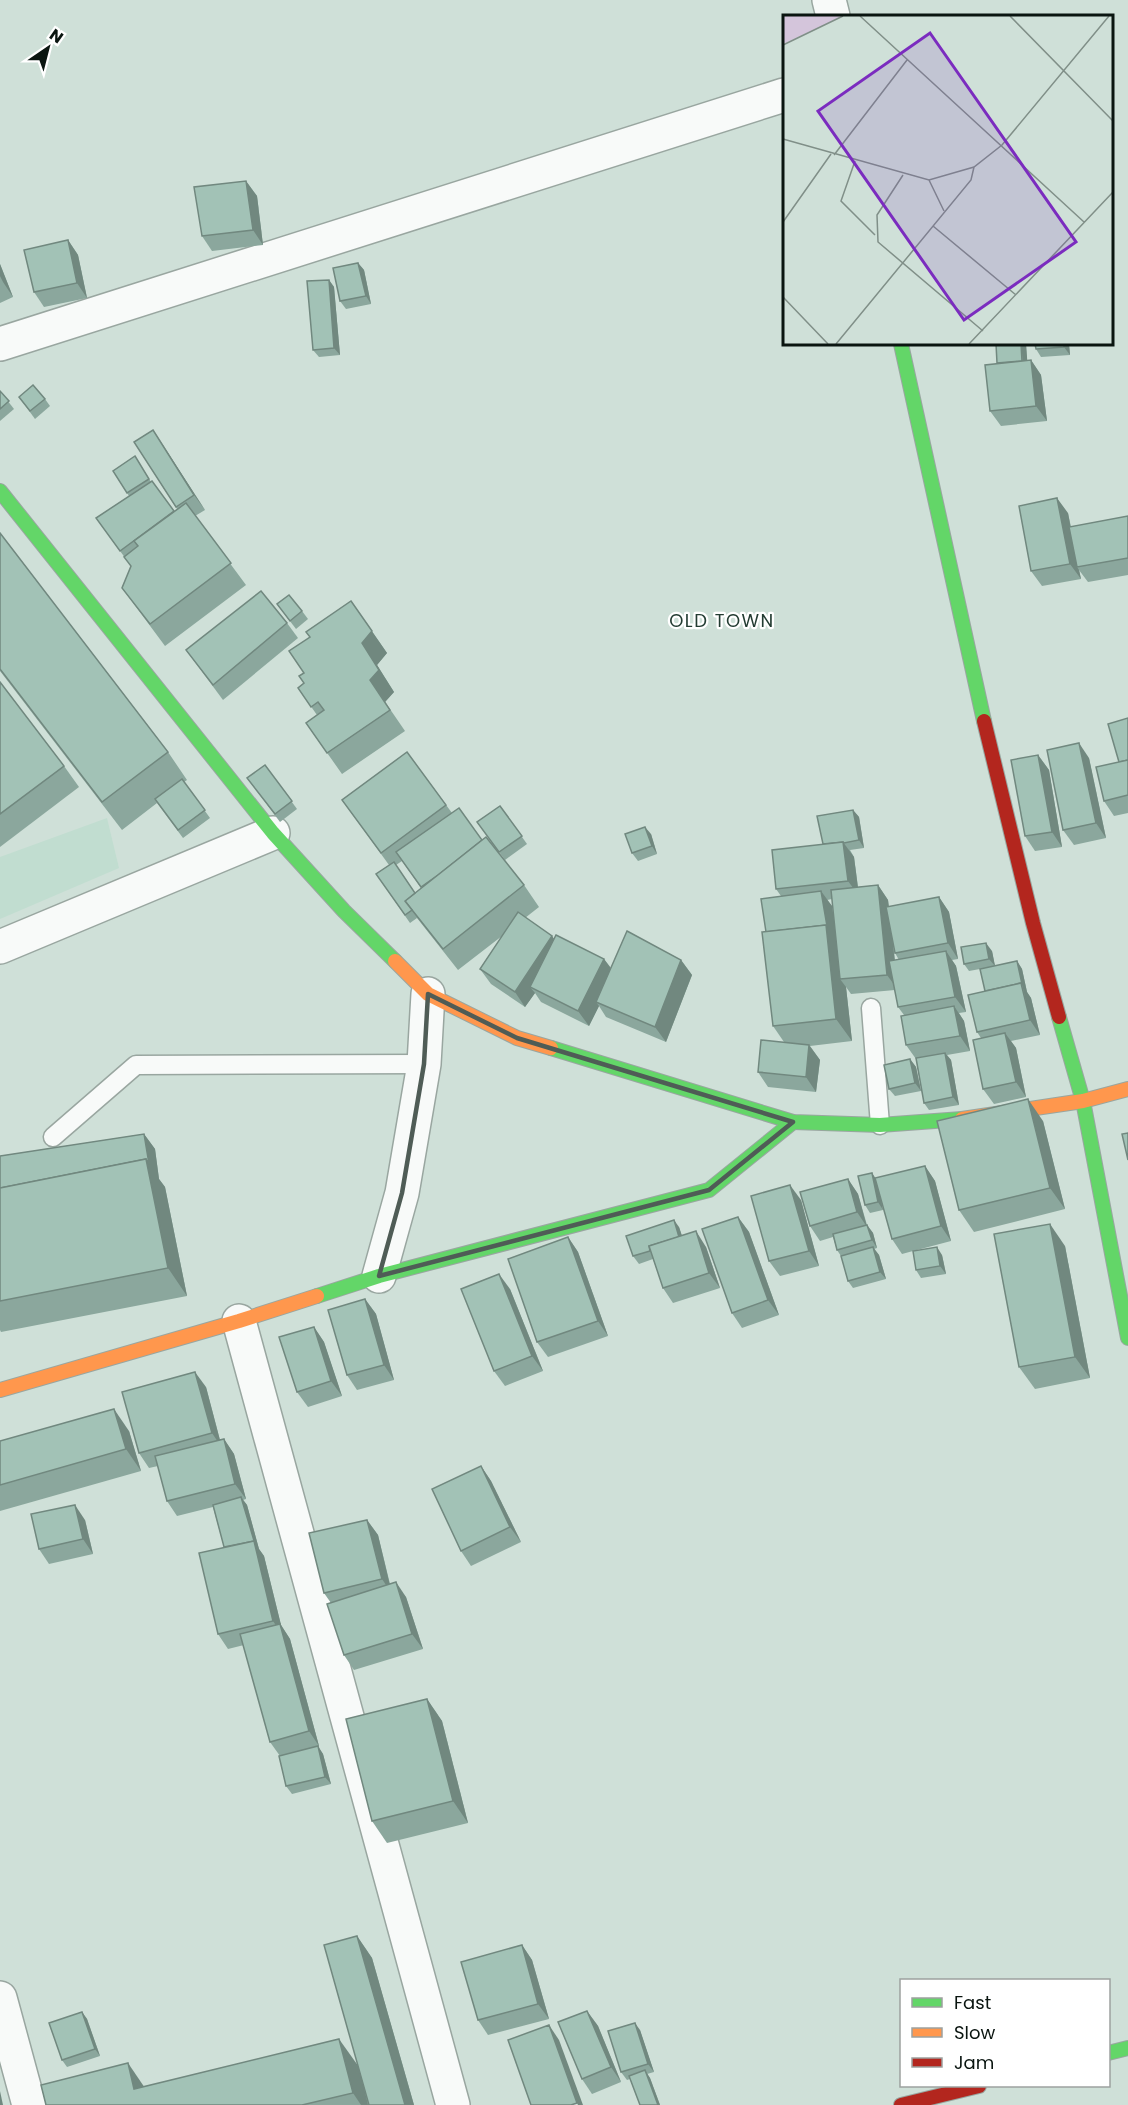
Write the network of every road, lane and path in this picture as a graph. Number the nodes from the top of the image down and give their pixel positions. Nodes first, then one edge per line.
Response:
1 (829, 0) edge
2 (833, 15) edge
3 (783, 95) edge
4 (0, 344) edge
5 (901, 345) edge
6 (5, 508) edge
7 (273, 833) junction
8 (0, 947) edge
9 (428, 994) junction
10 (871, 1008) dead end
11 (424, 1065) junction
12 (1128, 1089) edge
13 (1083, 1101) junction
14 (793, 1122) junction
15 (880, 1125) junction
16 (52, 1137) dead end
17 (379, 1276) junction
18 (239, 1321) junction
19 (1128, 1338) edge
20 (0, 1390) edge
21 (0, 1998) edge
22 (1128, 2048) edge
23 (1110, 2052) edge
24 (971, 2087) edge
25 (29, 2105) edge
26 (453, 2105) edge
27 (901, 2105) edge

1 - 2 street
3 - 4 street
5 - 13 street
6 - 7 street
7 - 8 street
7 - 9 street
9 - 11 street
9 - 14 street
10 - 15 lane
11 - 16 lane
11 - 17 street
12 - 13 street
13 - 15 street
13 - 19 street
14 - 15 street
14 - 17 street
17 - 18 street
18 - 20 street
18 - 26 street
21 - 25 street
22 - 23 street
24 - 27 street

